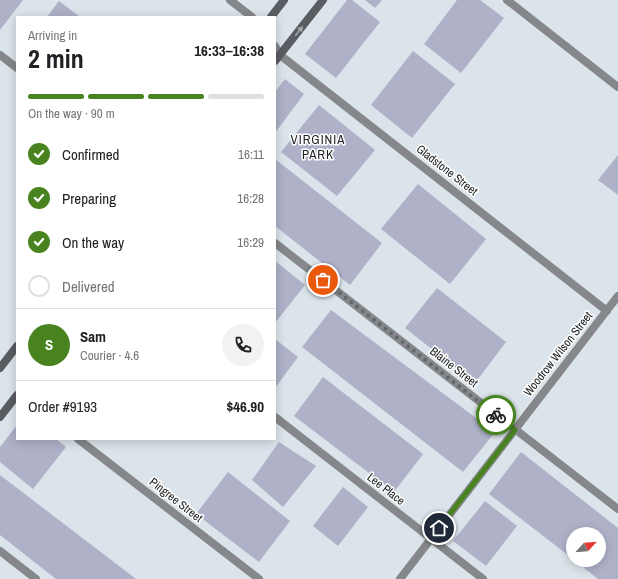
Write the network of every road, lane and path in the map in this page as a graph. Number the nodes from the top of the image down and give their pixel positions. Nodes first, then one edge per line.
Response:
1 (230, 0) edge
2 (284, 0) edge
3 (323, 0) edge
4 (507, 0) edge
5 (251, 16) edge
6 (272, 16) edge
7 (0, 55) edge
8 (278, 58) edge
9 (16, 67) edge
10 (618, 87) edge
11 (276, 244) edge
12 (618, 296) edge
13 (607, 311) junction
14 (16, 347) edge
15 (0, 368) edge
16 (16, 396) edge
17 (0, 417) edge
18 (276, 418) edge
19 (515, 430) junction
20 (79, 440) edge
21 (618, 509) edge
22 (431, 539) junction
23 (0, 551) edge
24 (36, 579) edge
25 (259, 579) edge
26 (400, 579) edge
27 (483, 579) edge

1 - 5 street
2 - 6 street
8 -> 3 street
4 - 10 street
7 - 9 street
8 - 13 street, Gladstone Street
11 - 19 street, Blaine Street
12 - 13 street, Woodrow Wilson Street
13 - 19 street, Woodrow Wilson Street
14 - 15 street
16 - 17 street
18 - 22 street, Lee Place
19 - 21 street, Blaine Street
19 - 22 street, Woodrow Wilson Street
20 - 25 street, Pingree Street
22 - 26 street, Woodrow Wilson Street
22 - 27 street, Lee Place
23 - 24 street

